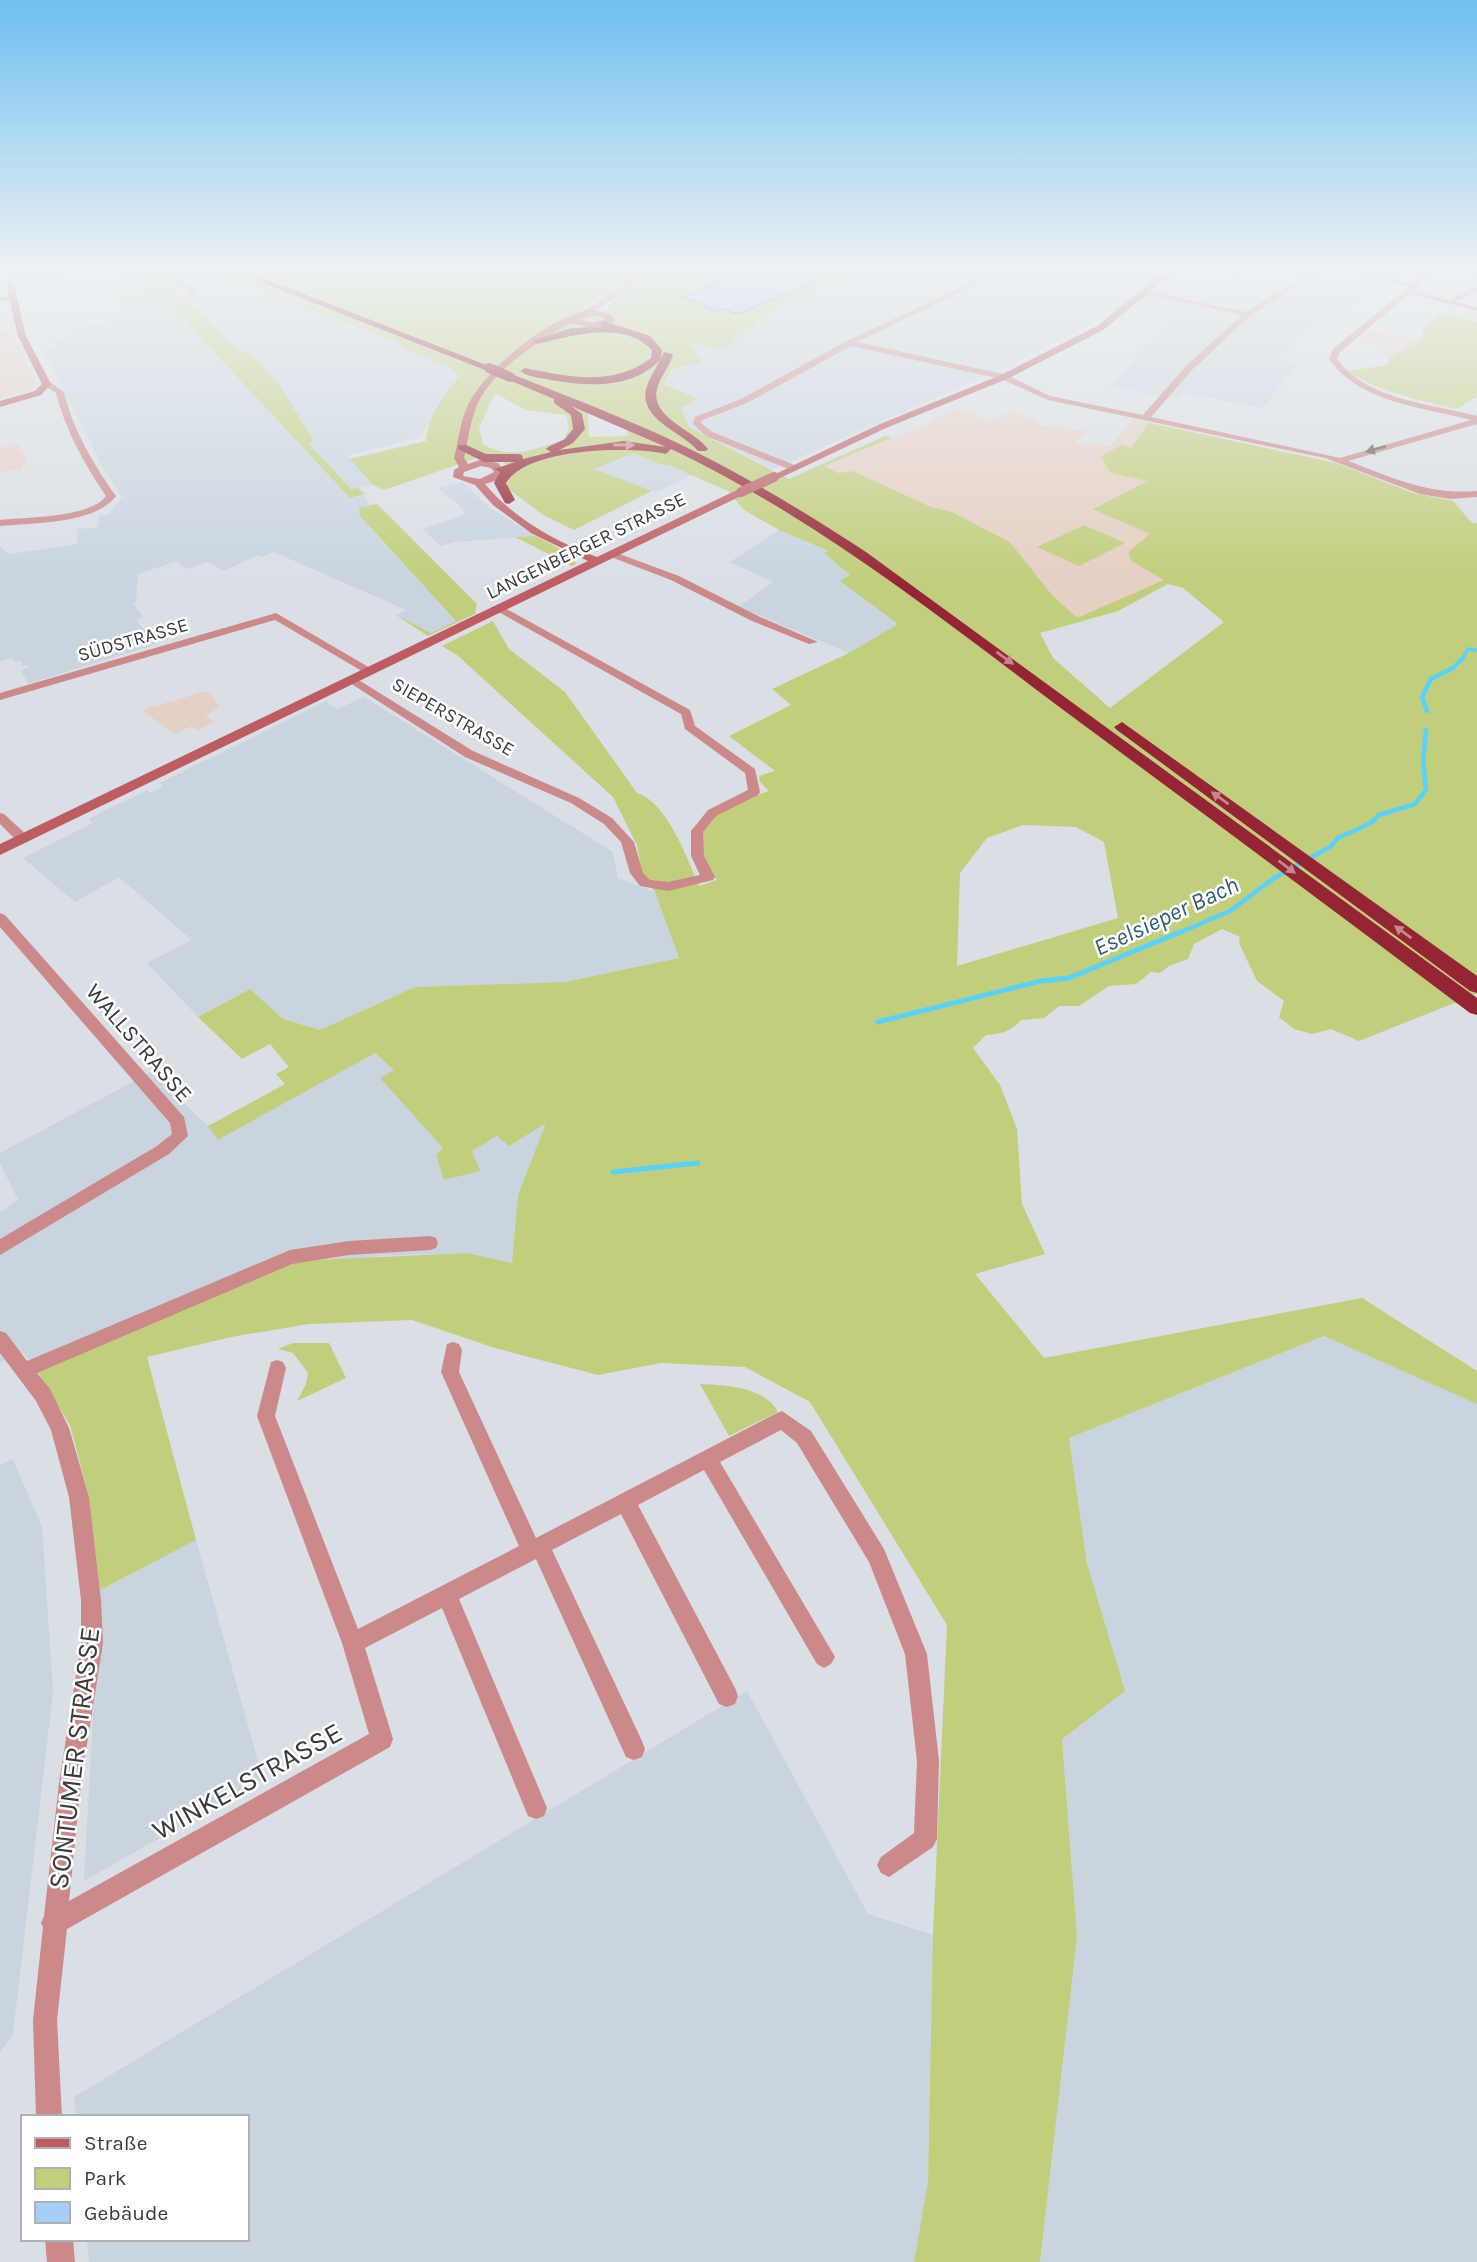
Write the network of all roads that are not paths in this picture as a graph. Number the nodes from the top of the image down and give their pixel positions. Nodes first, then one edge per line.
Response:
1 (42, 373) edge
2 (498, 373) edge
3 (513, 373) junction
4 (633, 373) edge
5 (661, 373) edge
6 (796, 373) edge
7 (984, 373) edge
8 (1013, 373) edge
9 (1185, 373) edge
10 (1342, 373) edge
11 (1004, 377) junction
12 (47, 384) junction
13 (528, 385) junction
14 (33, 395) junction
15 (62, 403) junction
16 (0, 404) edge
17 (1146, 417) junction
18 (1477, 420) edge
19 (462, 447) junction
20 (704, 455) junction
21 (533, 458) junction
22 (1342, 460) junction
23 (480, 463) junction
24 (464, 466) junction
25 (497, 467) junction
26 (794, 468) junction
27 (490, 480) junction
28 (478, 482) junction
29 (1476, 494) edge
30 (509, 500) junction
31 (0, 523) edge
32 (614, 555) junction
33 (600, 562) junction
34 (651, 568) junction
35 (501, 609) junction
36 (813, 642) dead end
37 (371, 671) junction
38 (353, 681) junction
39 (0, 697) edge
40 (1161, 765) junction
41 (0, 817) edge
42 (23, 839) junction
43 (0, 850) edge
44 (0, 918) edge
45 (1477, 986) edge
46 (1477, 1008) edge
47 (430, 1243) dead end
48 (0, 1248) edge
49 (0, 1339) edge
50 (453, 1350) dead end
51 (277, 1368) dead end
52 (23, 1371) junction
53 (708, 1458) junction
54 (625, 1502) junction
55 (536, 1548) junction
56 (447, 1594) junction
57 (353, 1643) junction
58 (824, 1657) dead end
59 (727, 1696) dead end
60 (634, 1749) dead end
61 (536, 1808) dead end
62 (889, 1865) dead end
63 (53, 1923) junction
64 (49, 2115) edge
65 (59, 2241) edge
66 (61, 2262) edge

1 - 12 main road
2 - 19 main road
3 - 4 highway
3 - 13 highway
3 - 20 highway
5 - 20 highway
6 - 26 street
7 - 11 street
8 - 11 main road, LANGENBERGER STRASSE
9 - 17 street
10 - 18 street
11 - 17 street
11 - 26 main road, LANGENBERGER STRASSE
12 - 14 main road
12 - 15 street
13 - 20 highway
13 - 21 highway
14 - 15 street
14 - 16 main road
15 - 31 street
17 - 22 street
18 -> 22 street
19 - 21 highway
19 - 23 main road
19 - 24 main road
21 -> 20 highway
20 - 40 highway
21 - 25 highway
21 - 30 highway
22 - 29 street
23 - 24 main road
23 - 25 main road
24 - 28 main road
25 - 27 main road
26 - 32 main road, LANGENBERGER STRASSE, bridge
27 - 28 main road
27 - 30 main road
28 - 33 main road
30 - 32 main road
32 - 33 main road, LANGENBERGER STRASSE
32 - 34 street
33 - 34 street
33 - 35 main road, LANGENBERGER STRASSE
34 - 36 street
35 - 37 main road, LANGENBERGER STRASSE
35 - 38 street, SIEPERSTRASSE
37 - 38 main road, LANGENBERGER STRASSE
37 - 39 street, SÜDSTRASSE
38 - 42 main road, LANGENBERGER STRASSE
45 -> 40 highway
40 -> 46 highway
41 - 42 street
42 - 43 main road, LANGENBERGER STRASSE
44 - 48 street, WALLSTRASSE
47 - 52 street
49 - 52 street, SONTUMER STRASSE
50 - 55 street
51 - 57 street, WINKELSTRASSE
52 - 63 street, SONTUMER STRASSE
53 - 54 street
53 - 58 street
53 - 62 street
54 - 55 street
54 - 59 street
55 - 56 street
55 - 60 street
56 - 57 street
56 - 61 street
57 - 63 street, WINKELSTRASSE
63 - 64 street, SONTUMER STRASSE
65 - 66 street

